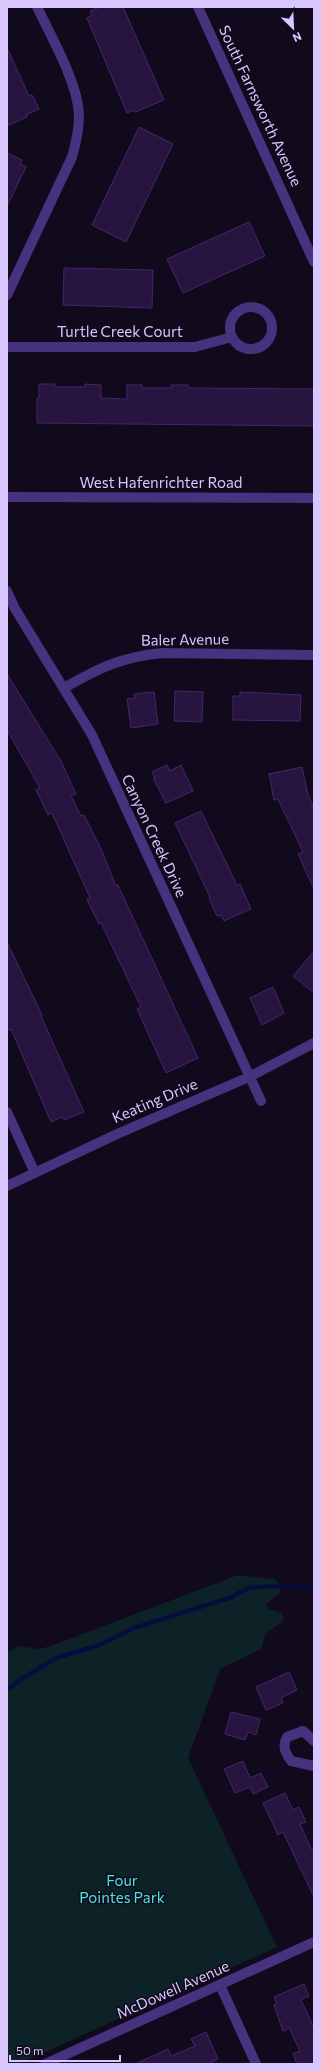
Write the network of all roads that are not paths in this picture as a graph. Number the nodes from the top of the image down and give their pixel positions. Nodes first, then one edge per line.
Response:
1 (36, 7) edge
2 (198, 7) edge
3 (314, 262) edge
4 (7, 295) edge
5 (232, 336) junction
6 (7, 347) edge
7 (7, 497) edge
8 (314, 498) edge
9 (7, 591) edge
10 (314, 655) edge
11 (64, 688) junction
12 (314, 1043) edge
13 (249, 1077) junction
14 (261, 1101) dead end
15 (7, 1112) edge
16 (35, 1173) junction
17 (7, 1186) edge
18 (314, 1741) edge
19 (314, 1766) edge
20 (314, 1942) edge
21 (220, 1985) junction
22 (45, 2064) edge
23 (256, 2064) edge

1 - 4 street
2 - 3 street, South Farnsworth Avenue
5 - 5 street
5 - 6 street, Turtle Creek Court
7 - 8 street, West Hafenrichter Road
9 - 11 street, Canyon Creek Drive
10 - 11 street, Baler Avenue
11 - 13 street, Canyon Creek Drive
12 - 13 street, Keating Drive
13 - 14 street, Canyon Creek Drive
13 - 16 street, Keating Drive
15 - 16 street
16 - 17 street, Keating Drive
18 - 19 street
20 - 21 street, McDowell Avenue
21 - 22 street, McDowell Avenue
21 - 23 street

